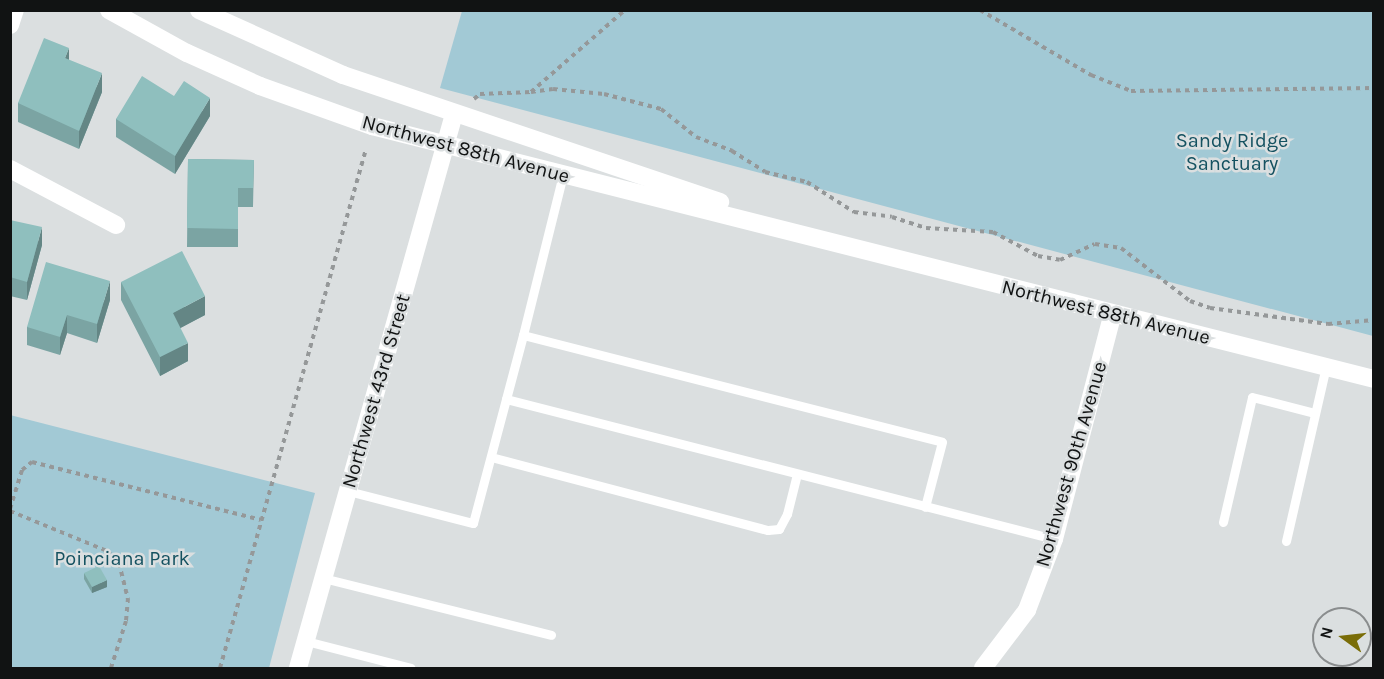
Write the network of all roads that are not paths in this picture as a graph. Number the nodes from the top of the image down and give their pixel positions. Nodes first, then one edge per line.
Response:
1 (15, 10) edge
2 (109, 10) edge
3 (199, 10) edge
4 (10, 25) edge
5 (454, 114) junction
6 (444, 147) junction
7 (10, 169) edge
8 (563, 175) junction
9 (116, 225) dead end
10 (839, 241) junction
11 (1112, 315) junction
12 (523, 335) junction
13 (1326, 367) junction
14 (1374, 380) edge
15 (506, 399) junction
16 (1315, 413) junction
17 (491, 457) junction
18 (797, 474) junction
19 (348, 491) junction
20 (925, 507) junction
21 (1223, 522) dead end
22 (1054, 539) junction
23 (1286, 541) dead end
24 (323, 578) junction
25 (551, 635) dead end
26 (306, 641) junction
27 (298, 669) edge
28 (411, 669) edge
29 (983, 669) edge

1 - 4 street
2 - 6 street, Northwest 88th Avenue
3 - 5 street, Northwest 88th Avenue
5 - 6 street, Northwest 43rd Street
5 - 10 street, Northwest 88th Avenue
6 - 8 street, Northwest 88th Avenue
6 - 19 street, Northwest 43rd Street
7 - 9 street
8 - 10 street, Northwest 88th Avenue
8 - 12 lane
10 - 11 street, Northwest 88th Avenue
11 - 13 street, Northwest 88th Avenue
11 - 22 street, Northwest 90th Avenue
12 - 15 lane
12 - 20 lane
13 - 14 street, Northwest 88th Avenue
13 - 16 lane
15 - 17 lane
15 - 18 lane
16 - 21 lane
16 - 23 lane
17 - 18 lane
17 - 19 lane
18 - 20 lane
19 - 24 street, Northwest 43rd Street
20 - 22 lane
22 - 29 street, Northwest 90th Avenue
24 - 25 lane
24 - 26 street, Northwest 43rd Street
26 - 27 street, Northwest 43rd Street
26 - 28 lane

